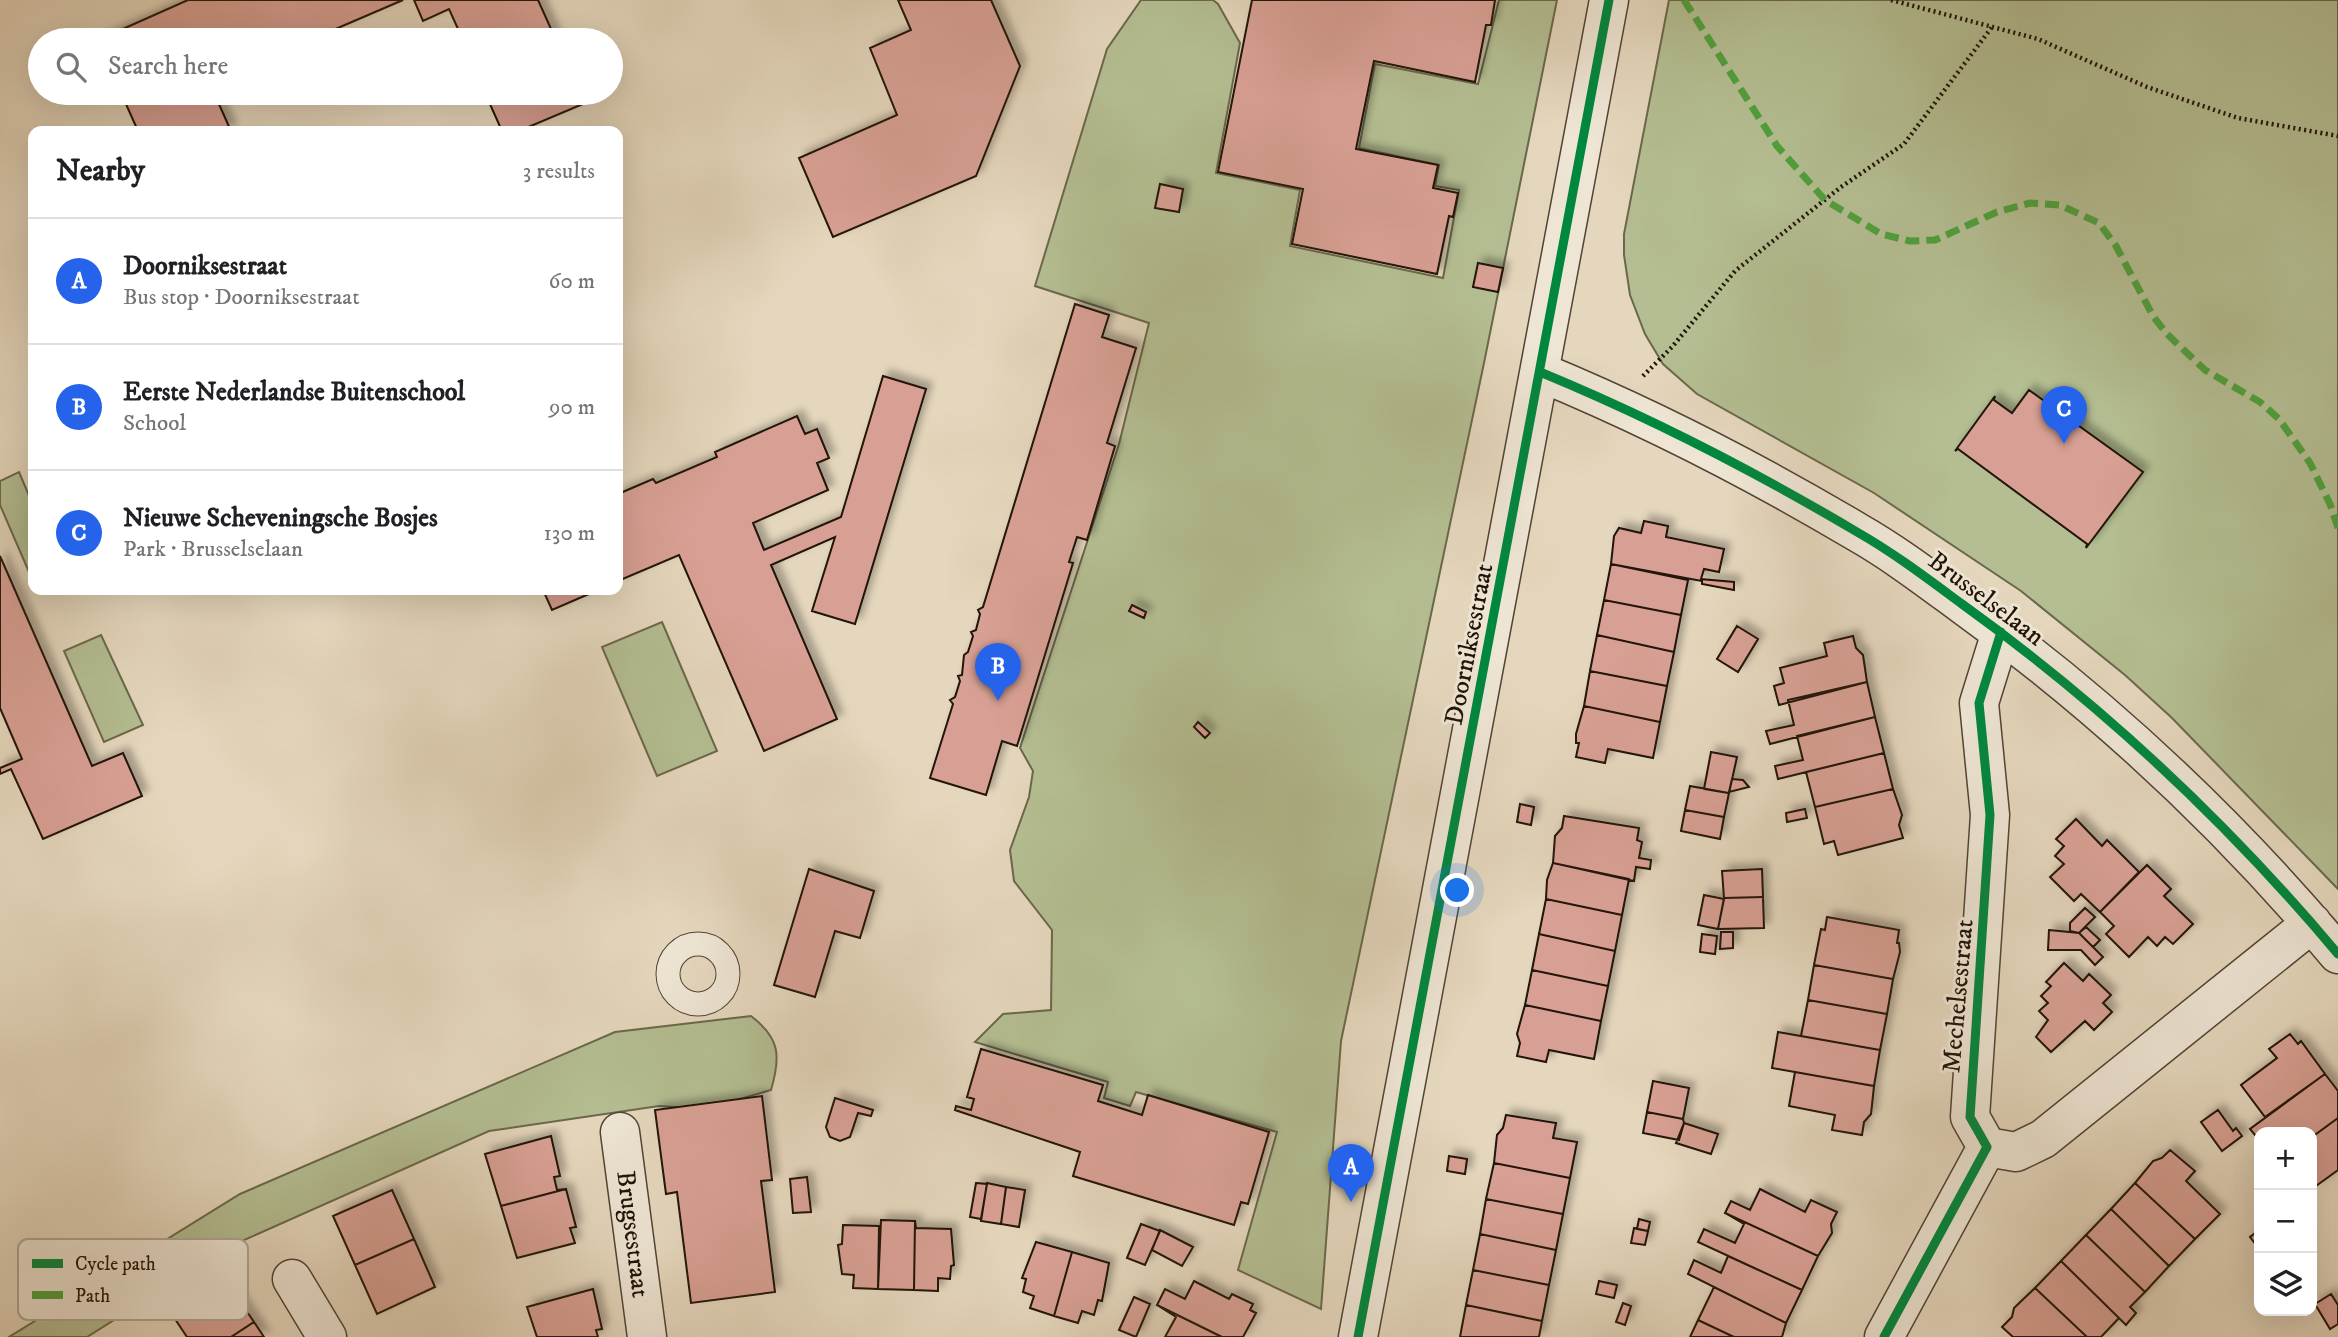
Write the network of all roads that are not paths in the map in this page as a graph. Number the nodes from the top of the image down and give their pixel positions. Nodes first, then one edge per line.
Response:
1 (1609, 0) edge
2 (1541, 372) junction
3 (2001, 632) junction
4 (2312, 923) junction
5 (2338, 954) edge
6 (620, 1132) dead end
7 (1987, 1147) junction
8 (292, 1279) dead end
9 (327, 1337) edge
10 (647, 1337) edge
11 (1358, 1337) edge
12 (1884, 1337) edge

1 - 2 street, Doorniksestraat
2 - 3 street, Brusselselaan
2 - 11 street, Doorniksestraat
3 - 4 street, Brusselselaan
3 - 7 street, Mechelsestraat
4 - 5 street, Brusselselaan
4 - 7 street
6 - 10 street, Brugsestraat
7 - 12 street
8 - 9 street

